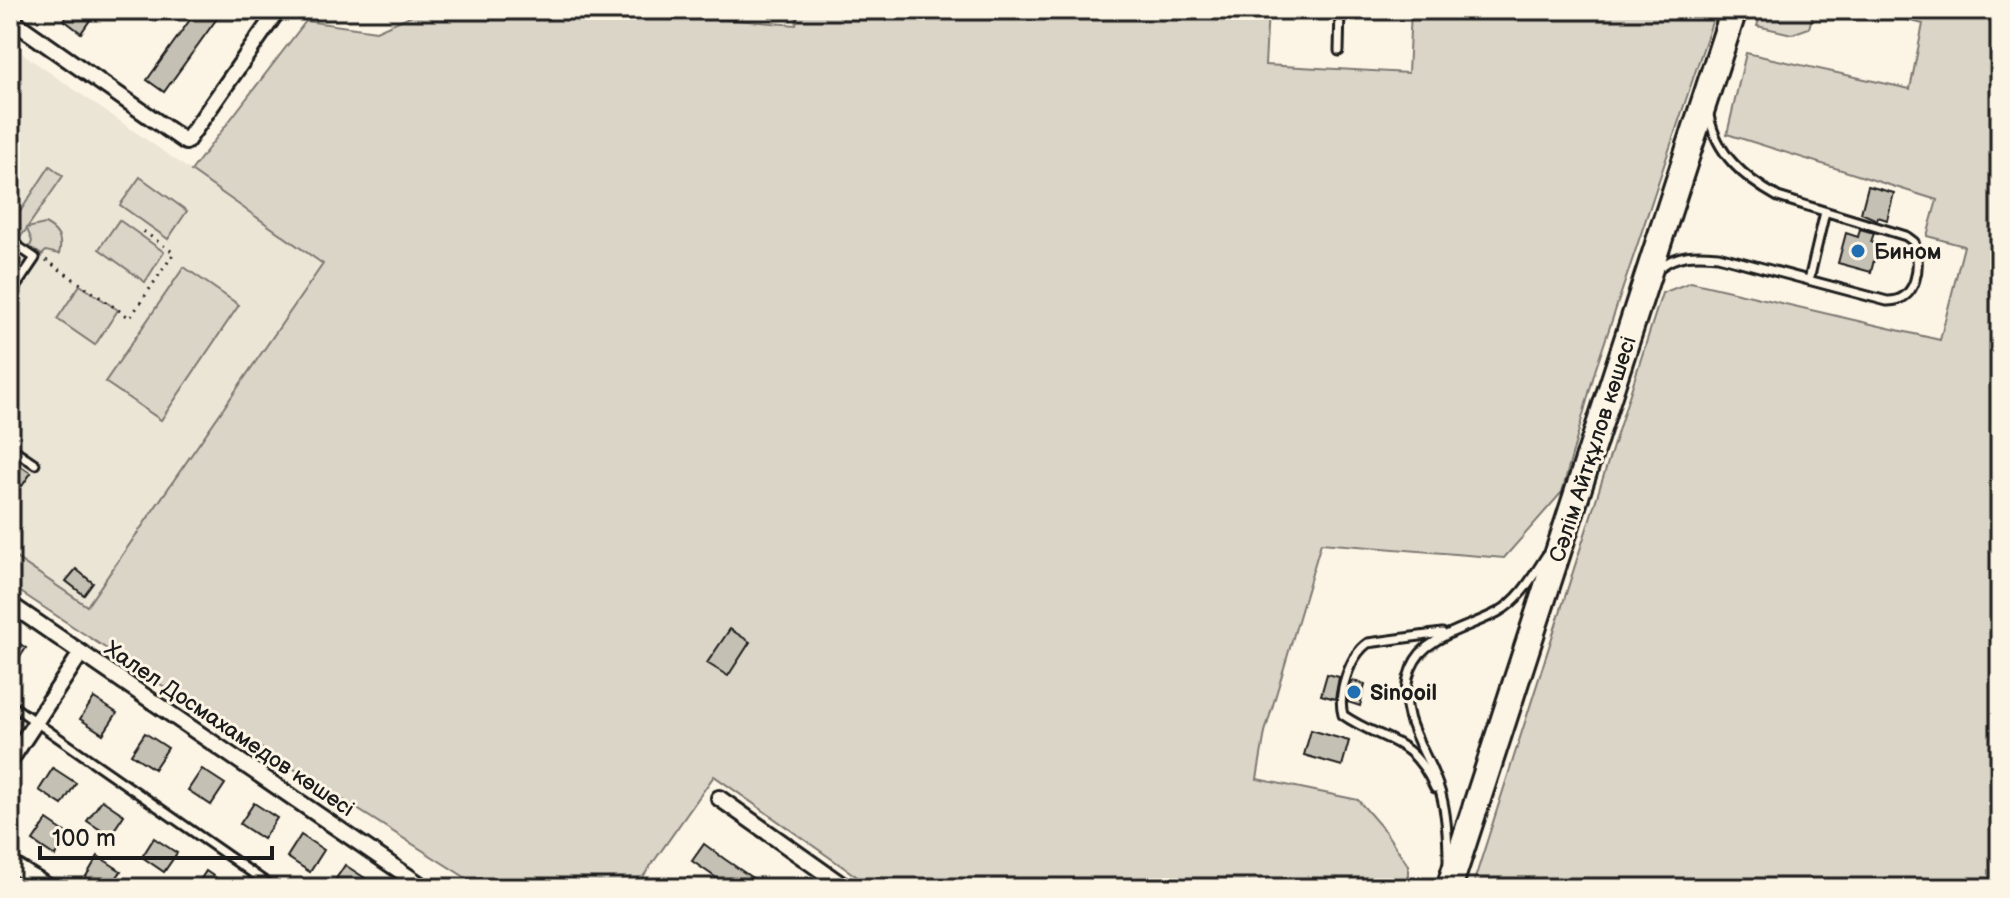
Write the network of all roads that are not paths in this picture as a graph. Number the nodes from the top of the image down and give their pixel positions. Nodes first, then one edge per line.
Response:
1 (278, 10) edge
2 (724, 10) edge
3 (779, 10) edge
4 (1340, 10) edge
5 (1734, 10) edge
6 (17, 17) edge
7 (1339, 51) dead end
8 (1712, 79) junction
9 (1825, 212) junction
10 (10, 241) edge
11 (1809, 280) junction
12 (1645, 285) junction
13 (10, 295) edge
14 (10, 447) edge
15 (35, 464) dead end
16 (1566, 528) junction
17 (10, 604) edge
18 (1452, 630) junction
19 (81, 653) junction
20 (10, 704) edge
21 (36, 722) junction
22 (10, 761) edge
23 (719, 798) dead end
24 (1448, 825) junction
25 (10, 863) edge
26 (50, 888) edge
27 (274, 888) edge
28 (425, 888) edge
29 (846, 888) edge
30 (1447, 888) edge

1 - 6 street
2 - 3 lane
4 - 7 lane
5 - 8 highway, Сәлім Айтқұлов көшесі
8 - 9 lane
8 - 12 highway, Сәлім Айтқұлов көшесі
9 - 11 lane
9 - 11 lane
10 - 13 lane
11 - 12 lane
12 - 16 highway, Сәлім Айтқұлов көшесі
14 - 15 lane
16 - 18 lane
16 - 30 highway, Сәлім Айтқұлов көшесі
17 - 19 street, Халел Досмахамедов көшесі
18 - 24 lane
18 - 24 lane
19 - 21 street
19 - 28 street, Халел Досмахамедов көшесі
20 - 21 lane
21 - 22 street
21 - 27 lane
23 - 29 street
24 - 30 lane
25 - 26 street

